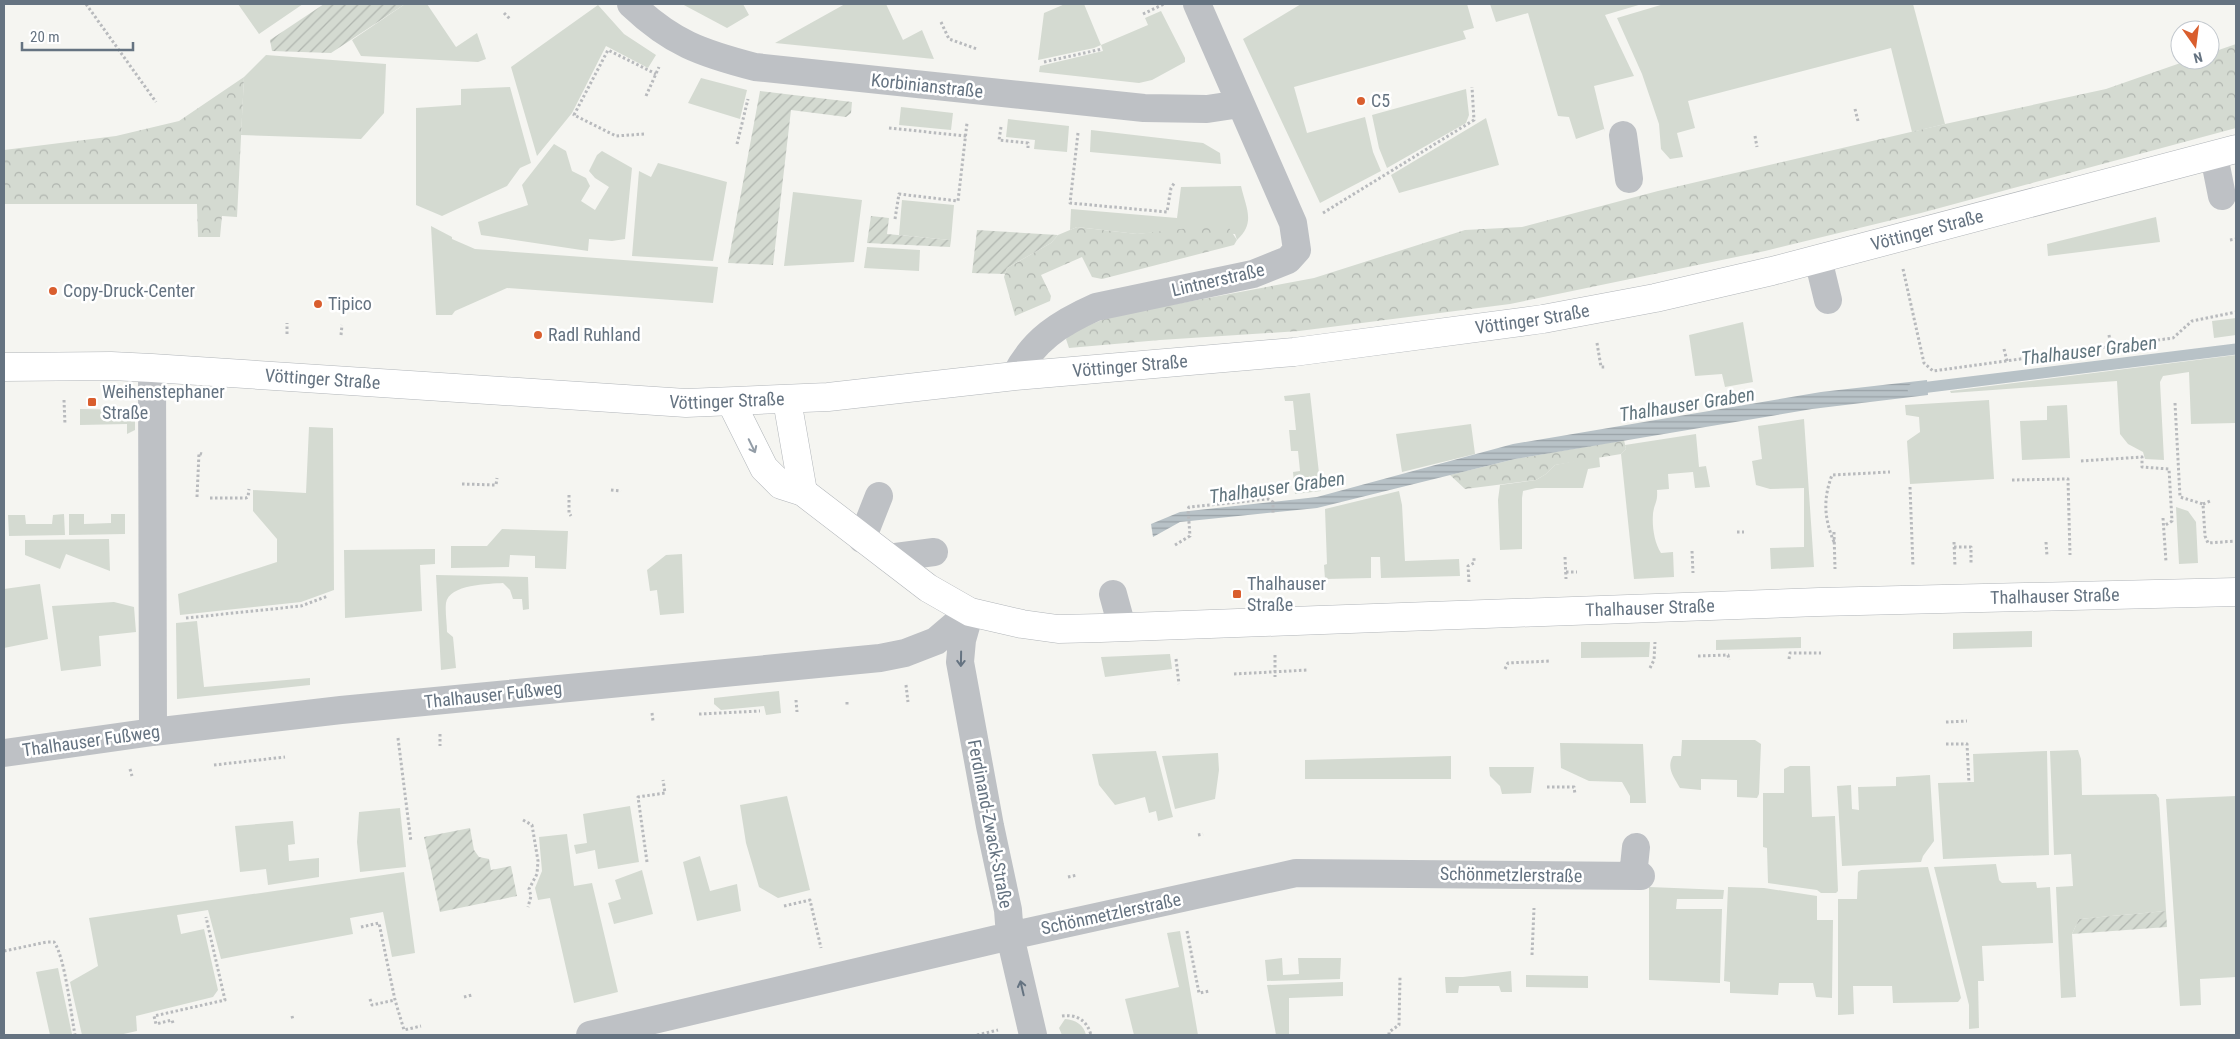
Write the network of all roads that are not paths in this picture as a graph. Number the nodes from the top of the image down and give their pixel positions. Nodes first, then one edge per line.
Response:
1 (631, 4) edge
2 (1197, 4) edge
3 (1240, 104) junction
4 (1623, 135) dead end
5 (2225, 152) edge
6 (1629, 178) dead end
7 (2222, 196) dead end
8 (1818, 259) junction
9 (1828, 300) dead end
10 (4, 368) edge
11 (152, 368) junction
12 (1015, 376) junction
13 (787, 400) junction
14 (731, 402) junction
15 (803, 492) junction
16 (879, 496) dead end
17 (862, 539) junction
18 (934, 552) dead end
19 (888, 558) junction
20 (2236, 592) edge
21 (1113, 594) dead end
22 (970, 612) junction
23 (1122, 627) junction
24 (153, 732) junction
25 (4, 753) edge
26 (1636, 847) dead end
27 (1010, 936) junction
28 (590, 1035) edge
29 (1033, 1035) edge

1 - 3 street, Korbinianstraße
2 - 3 street, Lintnerstraße
3 - 12 street, Lintnerstraße
4 - 6 street
5 - 7 street
5 - 8 main road, Vöttinger Straße
8 - 9 street
8 - 12 main road, Vöttinger Straße
10 - 11 main road, Vöttinger Straße
11 - 14 main road, Vöttinger Straße
11 - 24 street
12 - 13 main road, Vöttinger Straße
13 - 14 main road, Vöttinger Straße
13 - 15 main road
14 -> 15 main road, Thalhauser Straße
15 - 17 main road, Thalhauser Straße
16 - 17 street
17 - 19 main road, Thalhauser Straße
18 - 19 street
19 - 22 main road, Thalhauser Straße
20 - 23 main road, Thalhauser Straße
21 - 23 street
22 - 23 main road, Thalhauser Straße
22 - 24 street, Thalhauser Fußweg
22 -> 27 street, Ferdinand-Zwack-Straße
24 - 25 street, Thalhauser Fußweg
26 - 27 street, Schönmetzlerstraße
27 - 28 street, Schönmetzlerstraße
29 -> 27 street, Ferdinand-Zwack-Straße

